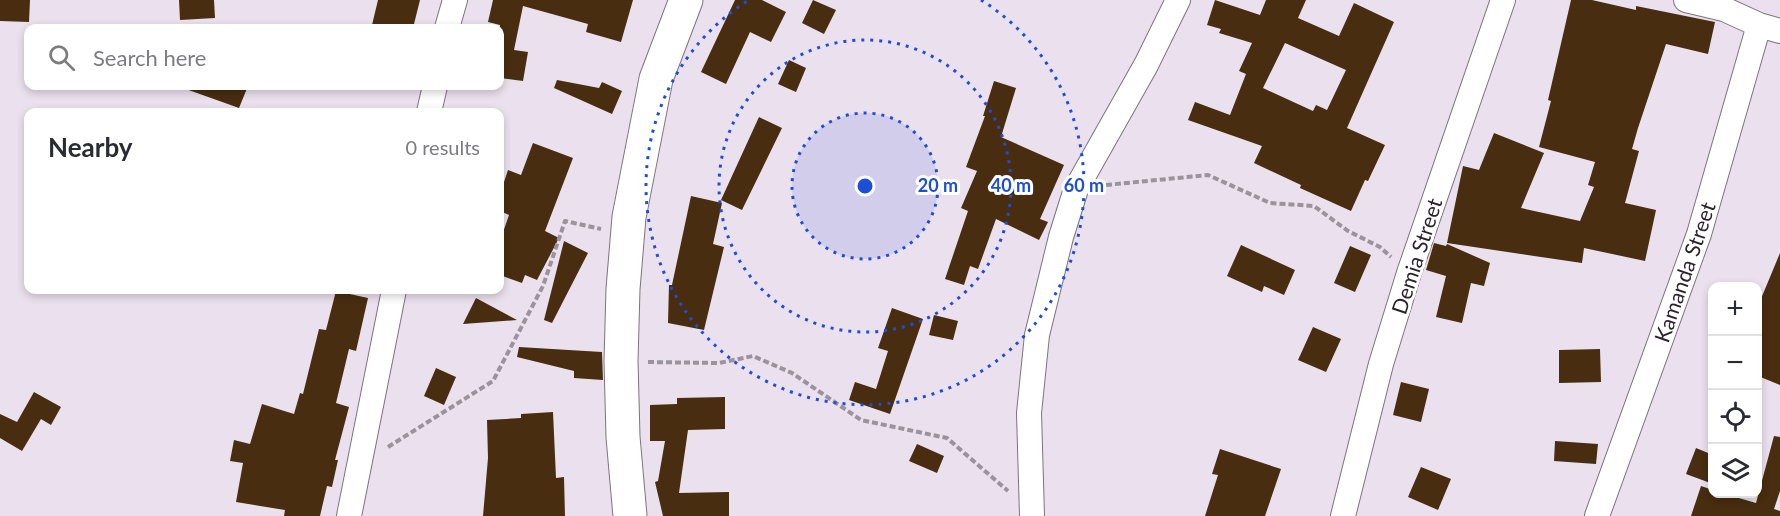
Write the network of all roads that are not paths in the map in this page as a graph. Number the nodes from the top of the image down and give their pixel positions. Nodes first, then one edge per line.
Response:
1 (455, 0) edge
2 (686, 0) edge
3 (1178, 0) edge
4 (1503, 0) edge
5 (1686, 0) edge
6 (448, 24) edge
7 (1770, 28) edge
8 (434, 90) edge
9 (430, 108) edge
10 (393, 294) edge
11 (1032, 513) edge
12 (349, 516) edge
13 (630, 516) edge
14 (1343, 516) edge
15 (1597, 516) edge

1 - 6 street
2 - 13 main road
3 - 11 street
4 - 14 street, Demia Street
5 - 7 street
7 - 15 street, Kamanda Street
8 - 9 street
10 - 12 street

